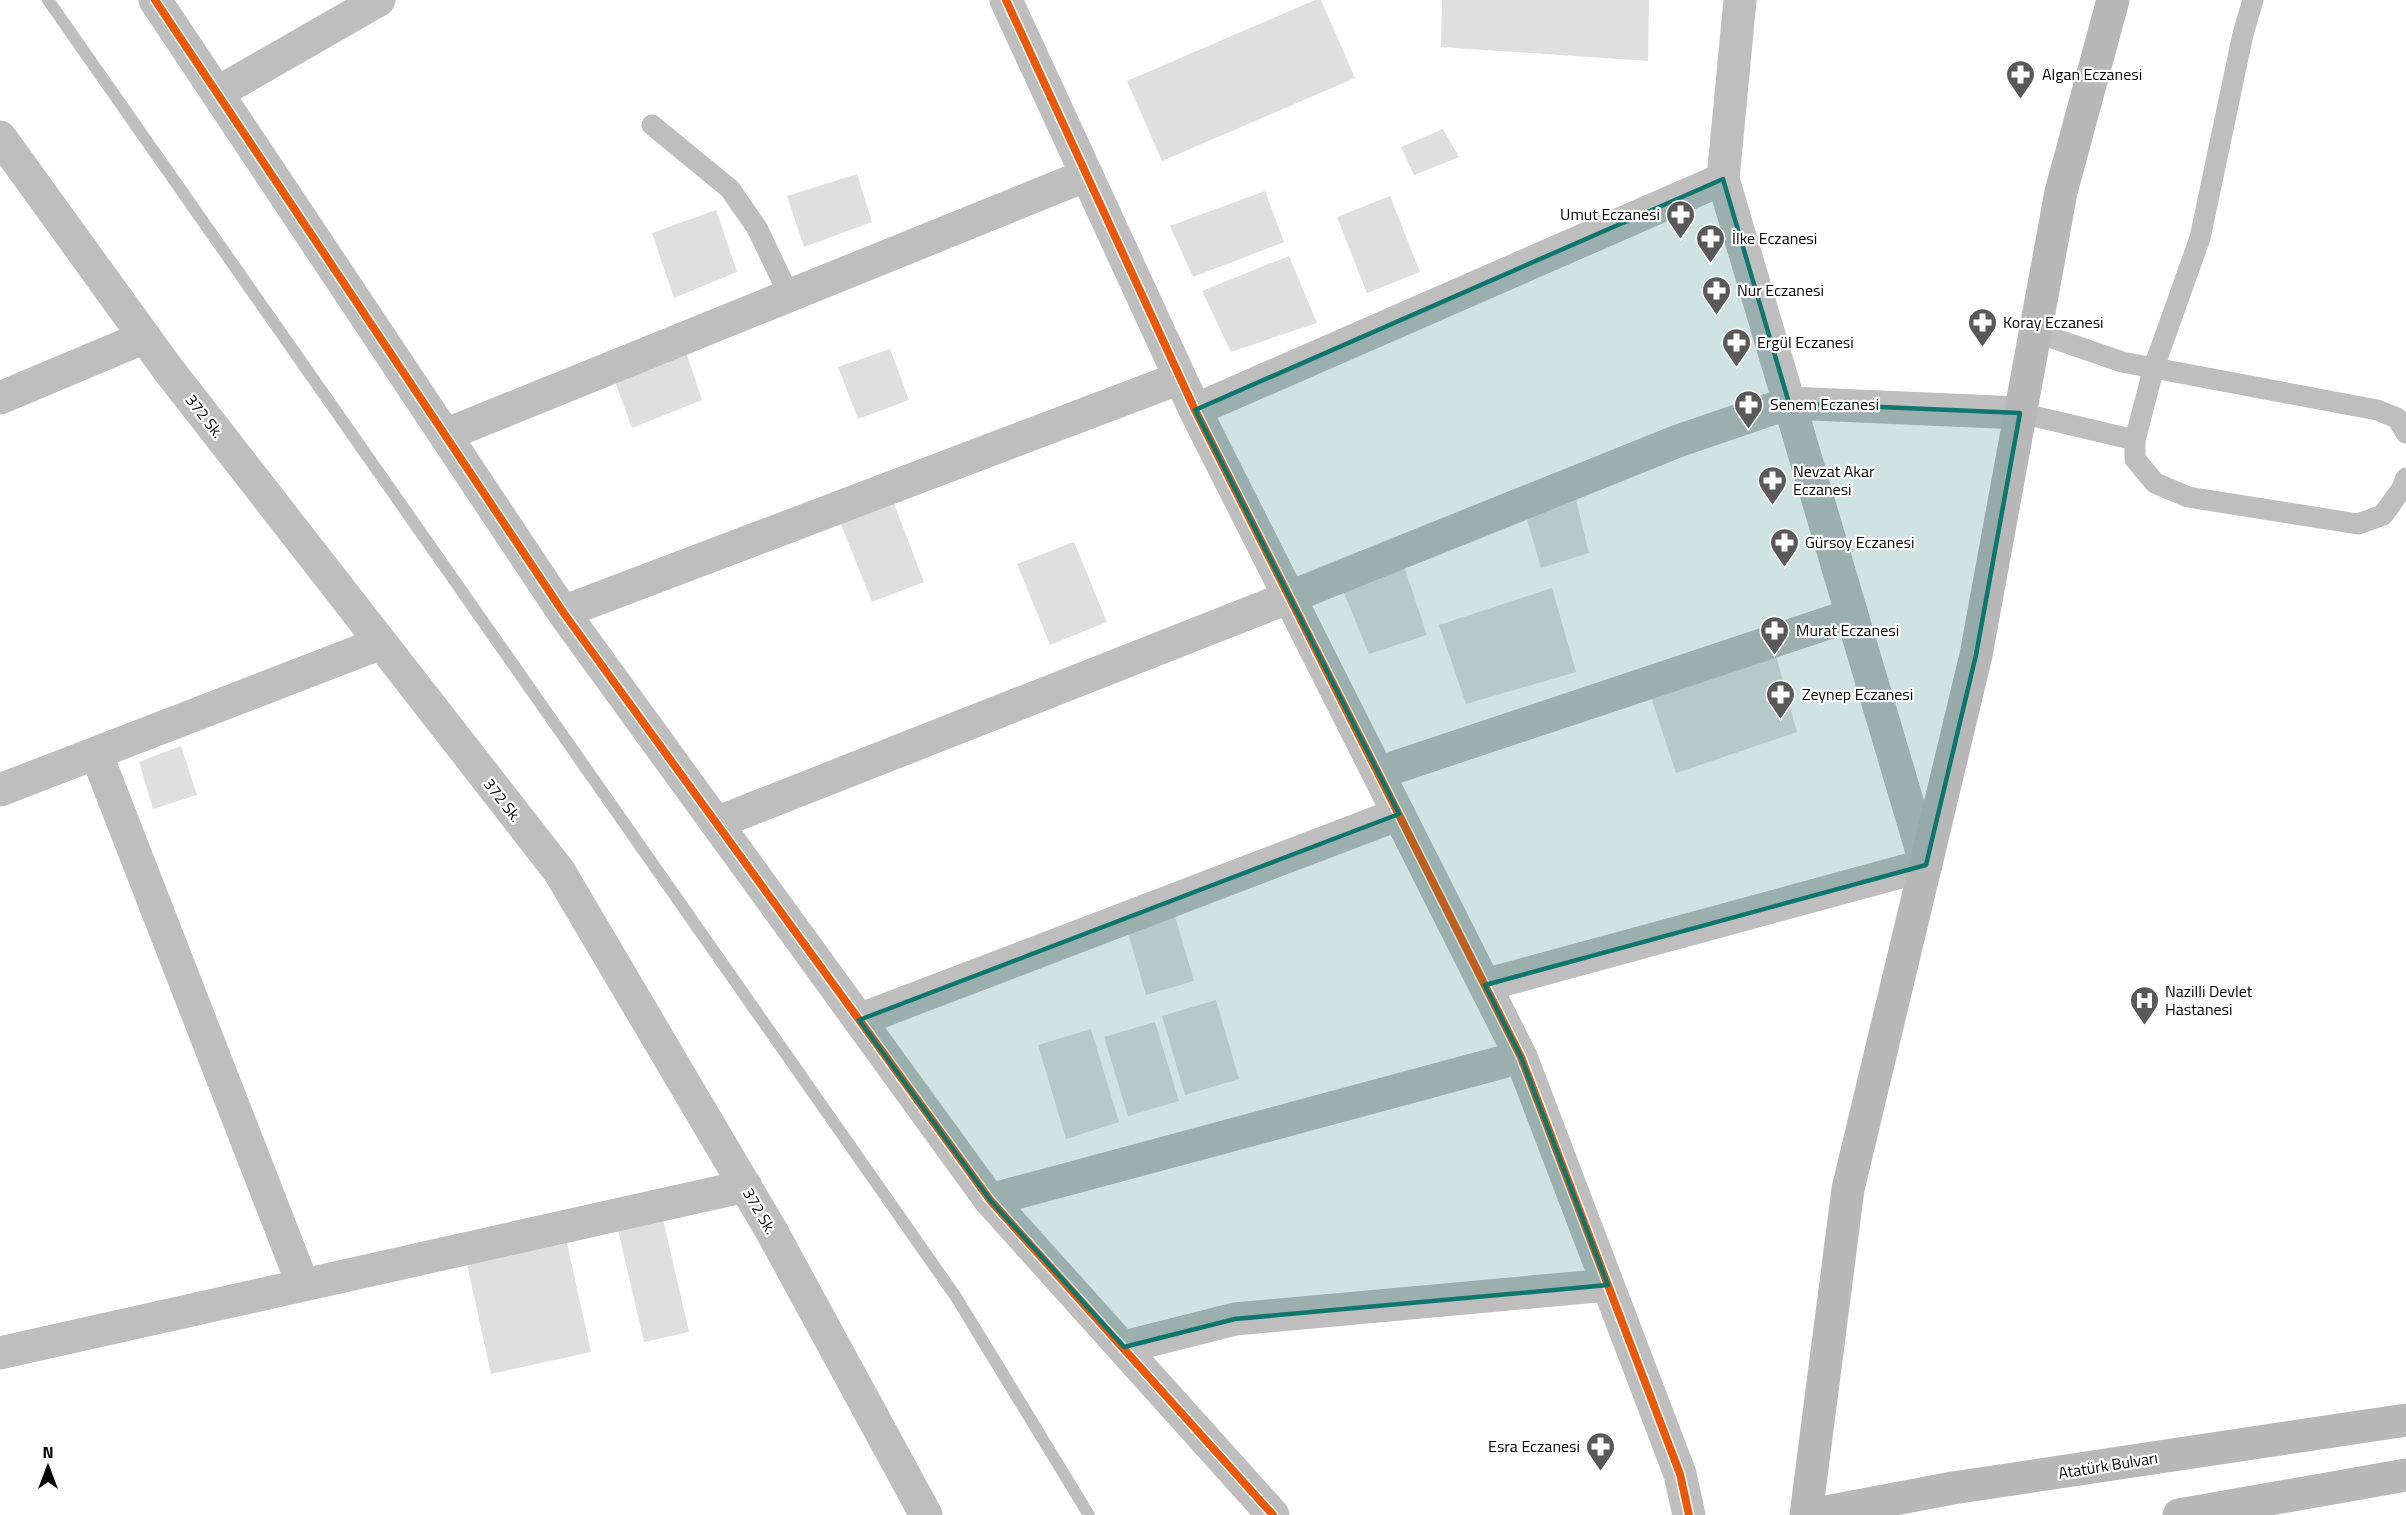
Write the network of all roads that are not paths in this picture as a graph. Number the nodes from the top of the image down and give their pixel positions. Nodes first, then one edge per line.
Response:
1 (155, 0) edge
2 (380, 0) edge
3 (1006, 0) edge
4 (1740, 0) edge
5 (2113, 0) edge
6 (2253, 0) edge
7 (217, 93) junction
8 (652, 125) dead end
9 (0, 137) edge
10 (1087, 175) junction
11 (1723, 179) junction
12 (789, 296) junction
13 (2036, 332) junction
14 (145, 338) junction
15 (2154, 368) junction
16 (1180, 378) junction
17 (0, 398) edge
18 (1789, 403) junction
19 (1195, 410) junction
20 (2020, 413) junction
21 (2406, 433) edge
22 (445, 435) junction
23 (2135, 440) junction
24 (2406, 478) edge
25 (1290, 597) junction
26 (563, 612) junction
27 (1852, 615) junction
28 (381, 643) junction
29 (96, 753) junction
30 (1378, 772) junction
31 (0, 790) edge
32 (1399, 814) junction
33 (716, 823) junction
34 (1926, 865) junction
35 (1485, 985) junction
36 (859, 1020) junction
37 (1521, 1057) junction
38 (746, 1186) junction
39 (990, 1200) junction
40 (303, 1285) junction
41 (1608, 1285) junction
42 (1124, 1347) junction
43 (0, 1353) edge
44 (2406, 1420) edge
45 (2406, 1475) edge
46 (926, 1515) edge
47 (1273, 1515) edge
48 (1689, 1515) edge
49 (1808, 1515) edge
50 (2179, 1515) edge

1 - 7 street
2 - 7 street
3 - 10 street
4 - 11 street
5 - 13 street
6 - 15 lane
7 - 22 street
8 - 12 lane
9 - 14 street, 372 Sk.
10 - 12 street
10 - 16 street
11 - 18 street
11 - 19 street
12 - 22 street
13 - 15 lane
13 - 20 street
14 - 17 street
14 - 28 street, 372 Sk.
15 - 21 lane
15 - 23 lane
16 - 19 street
16 - 26 street
18 - 20 street
18 - 25 street
18 - 27 street
19 - 25 street
20 - 23 lane
20 - 34 street
22 - 26 street
23 - 24 lane
25 - 30 street
25 - 33 street
26 - 33 street
27 - 30 street
27 - 34 street
28 - 29 street
28 - 38 street, 372 Sk.
29 - 31 street
29 - 40 street
30 - 32 street
32 - 35 street
32 - 36 street
33 - 36 street
34 - 35 street
34 - 49 street
35 - 37 street
36 - 39 street
37 - 39 street
37 - 41 street
38 - 40 street
38 - 46 street, 372 Sk.
39 - 42 street
40 - 43 street
41 - 42 street
41 - 48 street
42 - 47 street
44 - 49 street, Atatürk Bulvarı
45 - 50 street

